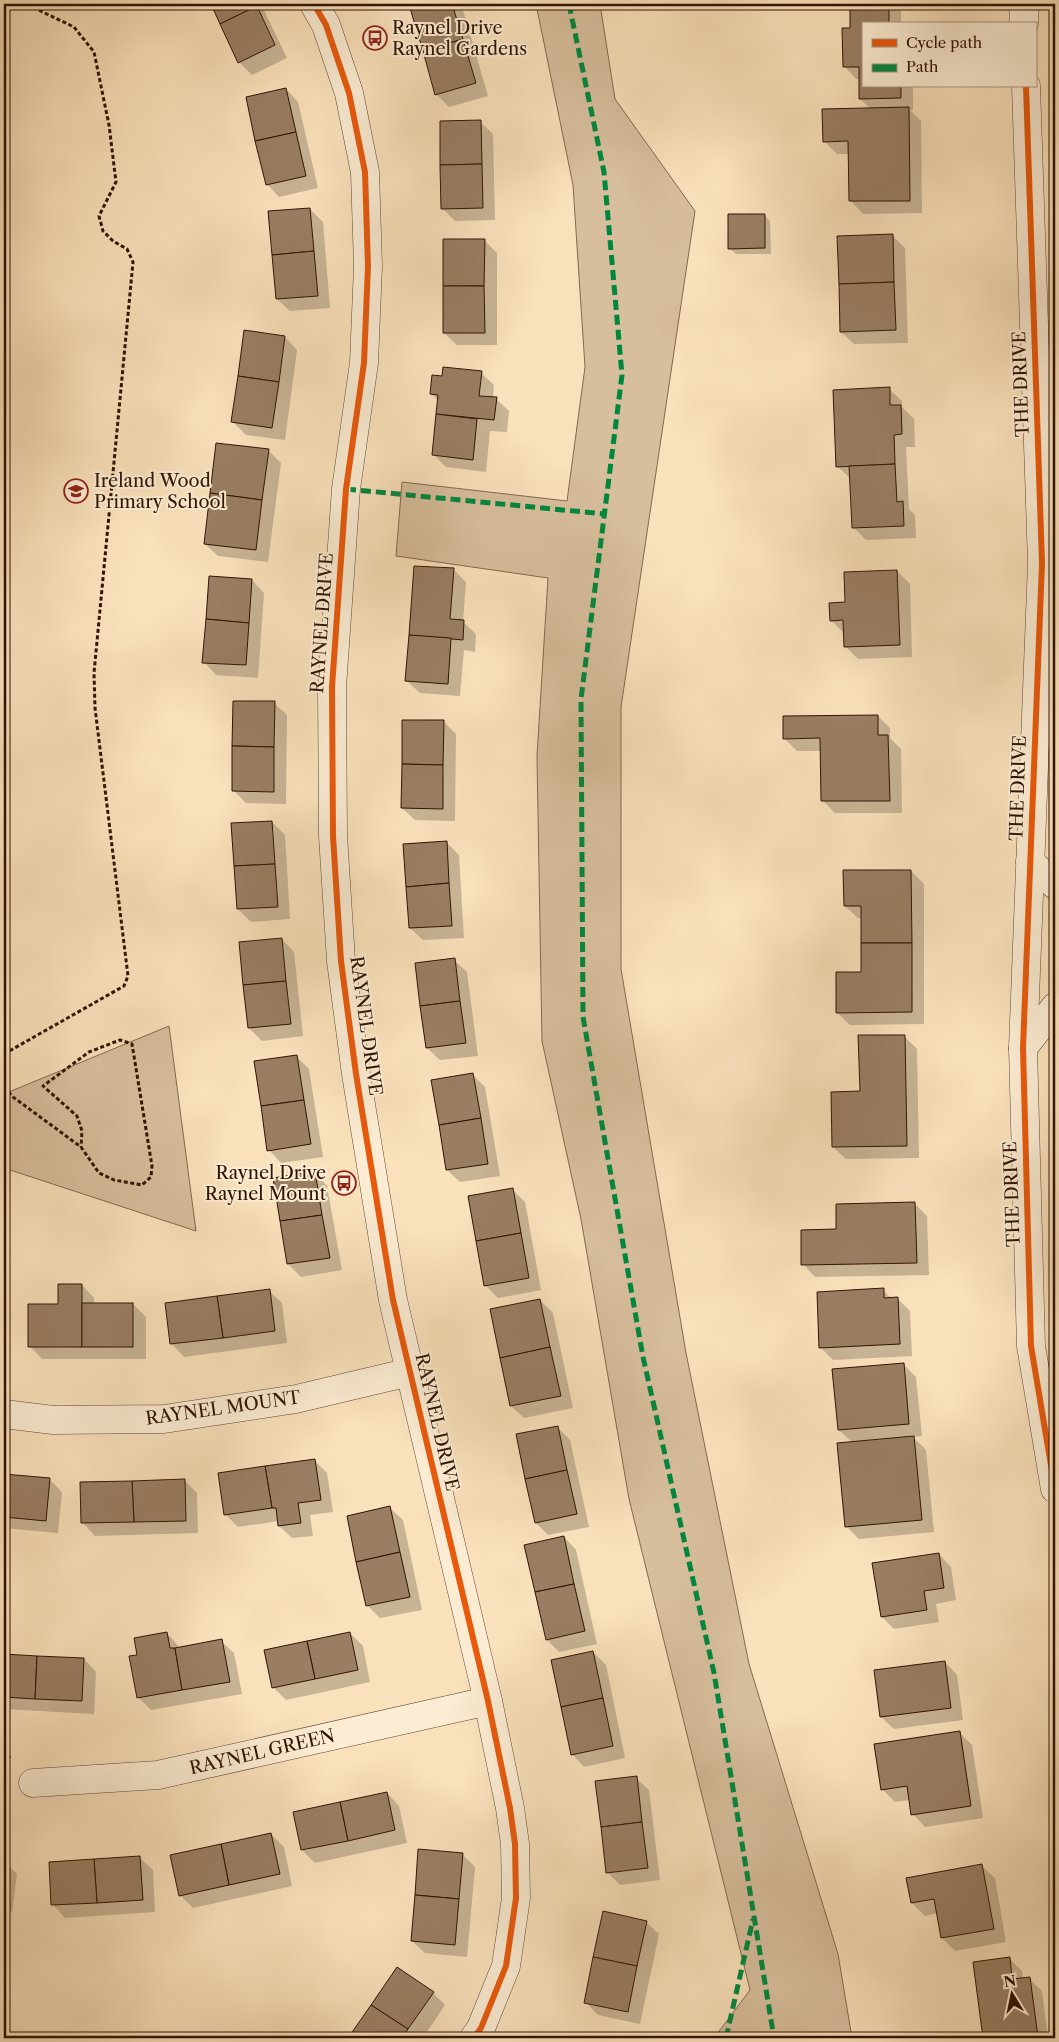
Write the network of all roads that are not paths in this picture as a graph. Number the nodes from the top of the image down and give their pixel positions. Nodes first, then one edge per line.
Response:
1 (314, 4) edge
2 (1024, 4) edge
3 (1024, 22) edge
4 (1026, 88) edge
5 (1030, 862) junction
6 (1055, 885) edge
7 (1055, 1007) edge
8 (1023, 1048) junction
9 (410, 1372) junction
10 (4, 1414) edge
11 (1055, 1489) edge
12 (488, 1701) junction
13 (33, 1783) dead end
14 (474, 2038) edge

1 - 9 street, RAYNEL DRIVE
2 - 3 street
4 - 5 street, THE DRIVE
5 - 6 street
5 - 8 street, THE DRIVE
7 - 8 street
8 - 11 street, THE DRIVE
9 - 10 street, RAYNEL MOUNT
9 - 12 street, RAYNEL DRIVE
12 - 13 street, RAYNEL GREEN
12 - 14 street, RAYNEL DRIVE

